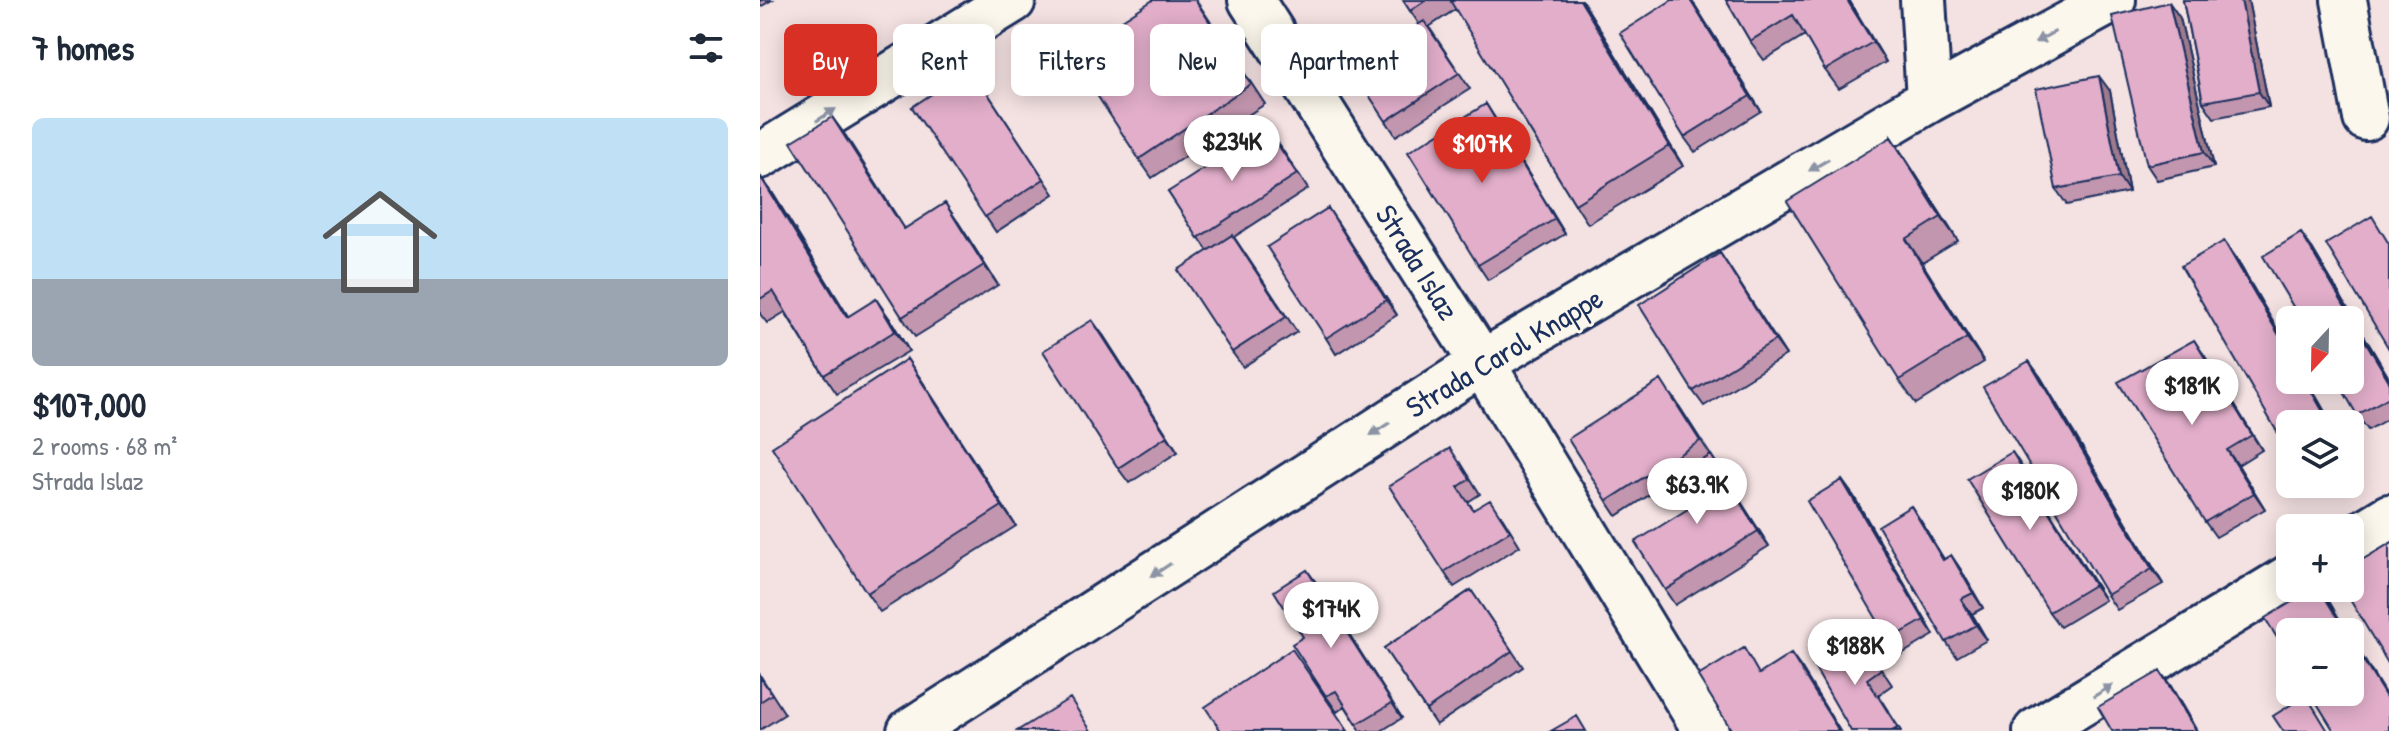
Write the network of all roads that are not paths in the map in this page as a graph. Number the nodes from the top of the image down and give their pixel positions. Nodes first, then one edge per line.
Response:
1 (1013, 0) edge
2 (1251, 0) edge
3 (1923, 0) edge
4 (2113, 0) edge
5 (2344, 0) edge
6 (1929, 100) junction
7 (2366, 118) dead end
8 (760, 156) edge
9 (1482, 363) junction
10 (2389, 517) edge
11 (2364, 532) edge
12 (2276, 585) edge
13 (910, 731) edge
14 (1706, 731) edge
15 (2036, 731) edge

8 -> 1 street
2 - 9 street, Strada Islaz
3 - 6 street
4 -> 6 street, Strada Carol Knappe
5 - 7 street
6 -> 9 street, Strada Carol Knappe
9 -> 13 street, Strada Carol Knappe
9 - 14 street, Strada Islaz
10 - 11 street
15 -> 12 street

